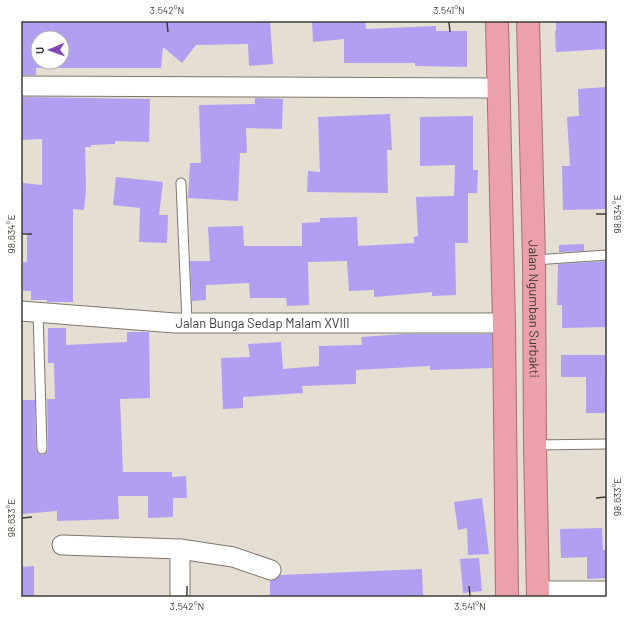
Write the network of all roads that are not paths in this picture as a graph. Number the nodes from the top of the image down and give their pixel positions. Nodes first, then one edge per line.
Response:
1 (497, 21) edge
2 (528, 21) edge
3 (21, 86) edge
4 (499, 88) junction
5 (181, 183) dead end
6 (607, 255) edge
7 (534, 260) junction
8 (30, 312) edge
9 (187, 322) junction
10 (504, 323) junction
11 (607, 444) edge
12 (535, 445) junction
13 (42, 449) dead end
14 (62, 545) dead end
15 (180, 549) junction
16 (271, 570) dead end
17 (607, 591) edge
18 (538, 594) edge
19 (180, 597) edge
20 (507, 597) edge

1 - 4 highway
2 - 7 highway, Jalan Ngumban Surbakti
3 - 4 street
4 - 10 highway
5 - 9 lane
6 - 7 lane
7 - 12 highway, Jalan Ngumban Surbakti
8 - 9 street, Jalan Bunga Sedap Malam XVIII
8 - 13 lane
9 - 10 street, Jalan Bunga Sedap Malam XVIII
10 - 20 highway
11 - 12 lane
12 - 18 highway, Jalan Ngumban Surbakti
14 - 15 street
15 - 16 street
15 - 19 street
17 - 18 street

